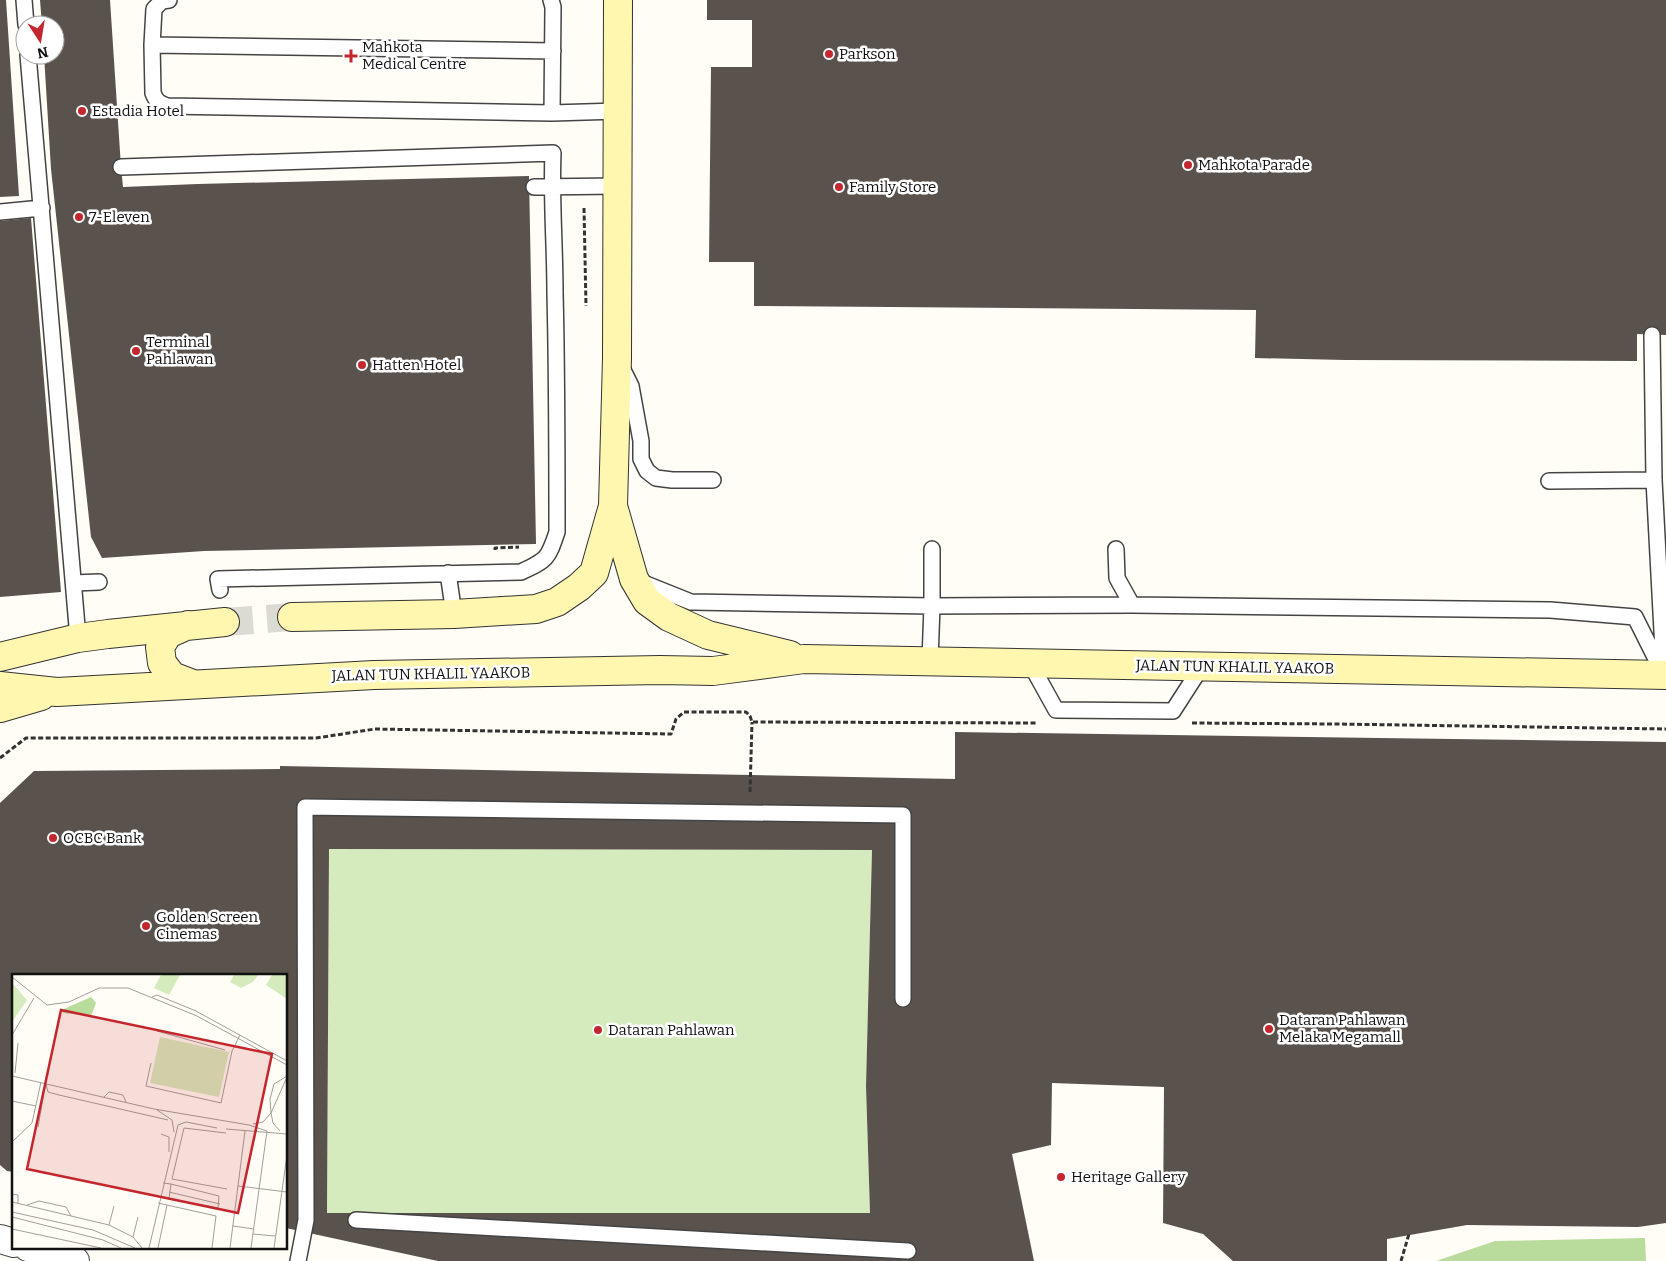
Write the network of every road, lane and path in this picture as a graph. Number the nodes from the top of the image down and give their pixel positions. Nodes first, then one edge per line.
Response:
1 (24, 0) edge
2 (169, 0) edge
3 (551, 0) edge
4 (618, 0) edge
5 (25, 15) edge
6 (152, 45) junction
7 (553, 51) junction
8 (29, 65) edge
9 (618, 111) junction
10 (552, 112) junction
11 (121, 167) dead end
12 (552, 186) junction
13 (618, 186) junction
14 (534, 187) dead end
15 (42, 208) junction
16 (0, 212) edge
17 (1652, 335) dead end
18 (617, 358) junction
19 (713, 480) dead end
20 (1549, 480) dead end
21 (1654, 480) junction
22 (613, 506) junction
23 (522, 547) dead end
24 (932, 549) dead end
25 (1116, 549) dead end
26 (496, 572) junction
27 (448, 573) junction
28 (634, 579) junction
29 (99, 582) dead end
30 (74, 583) junction
31 (220, 590) dead end
32 (1132, 605) junction
33 (932, 606) junction
34 (454, 614) junction
35 (292, 617) tunnel mouth
36 (225, 622) tunnel mouth
37 (188, 625) junction
38 (78, 638) junction
39 (0, 657) edge
40 (804, 659) junction
41 (930, 660) junction
42 (1030, 663) junction
43 (1202, 666) junction
44 (1665, 675) edge
45 (193, 684) junction
46 (0, 686) edge
47 (57, 692) junction
48 (0, 708) edge
49 (752, 722) junction
50 (1040, 723) dead end
51 (1188, 723) dead end
52 (1666, 729) edge
53 (0, 758) edge
54 (750, 798) dead end
55 (903, 999) dead end
56 (356, 1220) dead end
57 (1409, 1234) dead end
58 (31, 1248) edge
59 (908, 1251) dead end
60 (75, 1261) edge
61 (298, 1261) edge
62 (1401, 1261) edge

1 - 5 lane
2 - 6 lane
3 - 7 lane
4 - 9 main road
6 - 7 lane
6 - 10 lane
7 - 10 lane
8 - 15 lane
9 - 10 lane
9 - 13 main road
11 - 12 lane
12 - 13 lane
12 - 14 lane
12 - 26 lane
13 - 18 main road
15 - 16 lane
15 - 30 lane
17 - 21 lane
18 - 19 lane
18 - 22 main road
20 - 21 lane
21 - 44 lane
22 - 28 main road, JALAN TUN KHALIL YAAKOB
22 - 34 main road
23 - 26 path
24 - 33 lane
25 - 32 lane
26 - 27 lane
27 - 31 lane
27 - 34 lane
28 - 33 lane
28 - 40 main road, JALAN TUN KHALIL YAAKOB
29 - 30 lane
30 - 38 lane
32 - 33 lane
32 - 44 lane
33 - 41 lane
34 - 35 main road
36 - 37 main road
37 - 38 main road
37 - 45 main road
38 - 39 main road
40 - 41 main road, JALAN TUN KHALIL YAAKOB
40 - 45 main road, JALAN TUN KHALIL YAAKOB
41 - 42 main road, JALAN TUN KHALIL YAAKOB
42 - 43 main road, JALAN TUN KHALIL YAAKOB
42 - 43 lane
43 - 44 main road, JALAN TUN KHALIL YAAKOB
45 - 47 main road, JALAN TUN KHALIL YAAKOB
46 - 47 main road
47 - 48 main road
49 - 50 path
49 - 53 path
49 - 54 path
51 - 52 path
55 - 61 lane
56 - 59 lane
57 - 62 path
58 - 60 street

